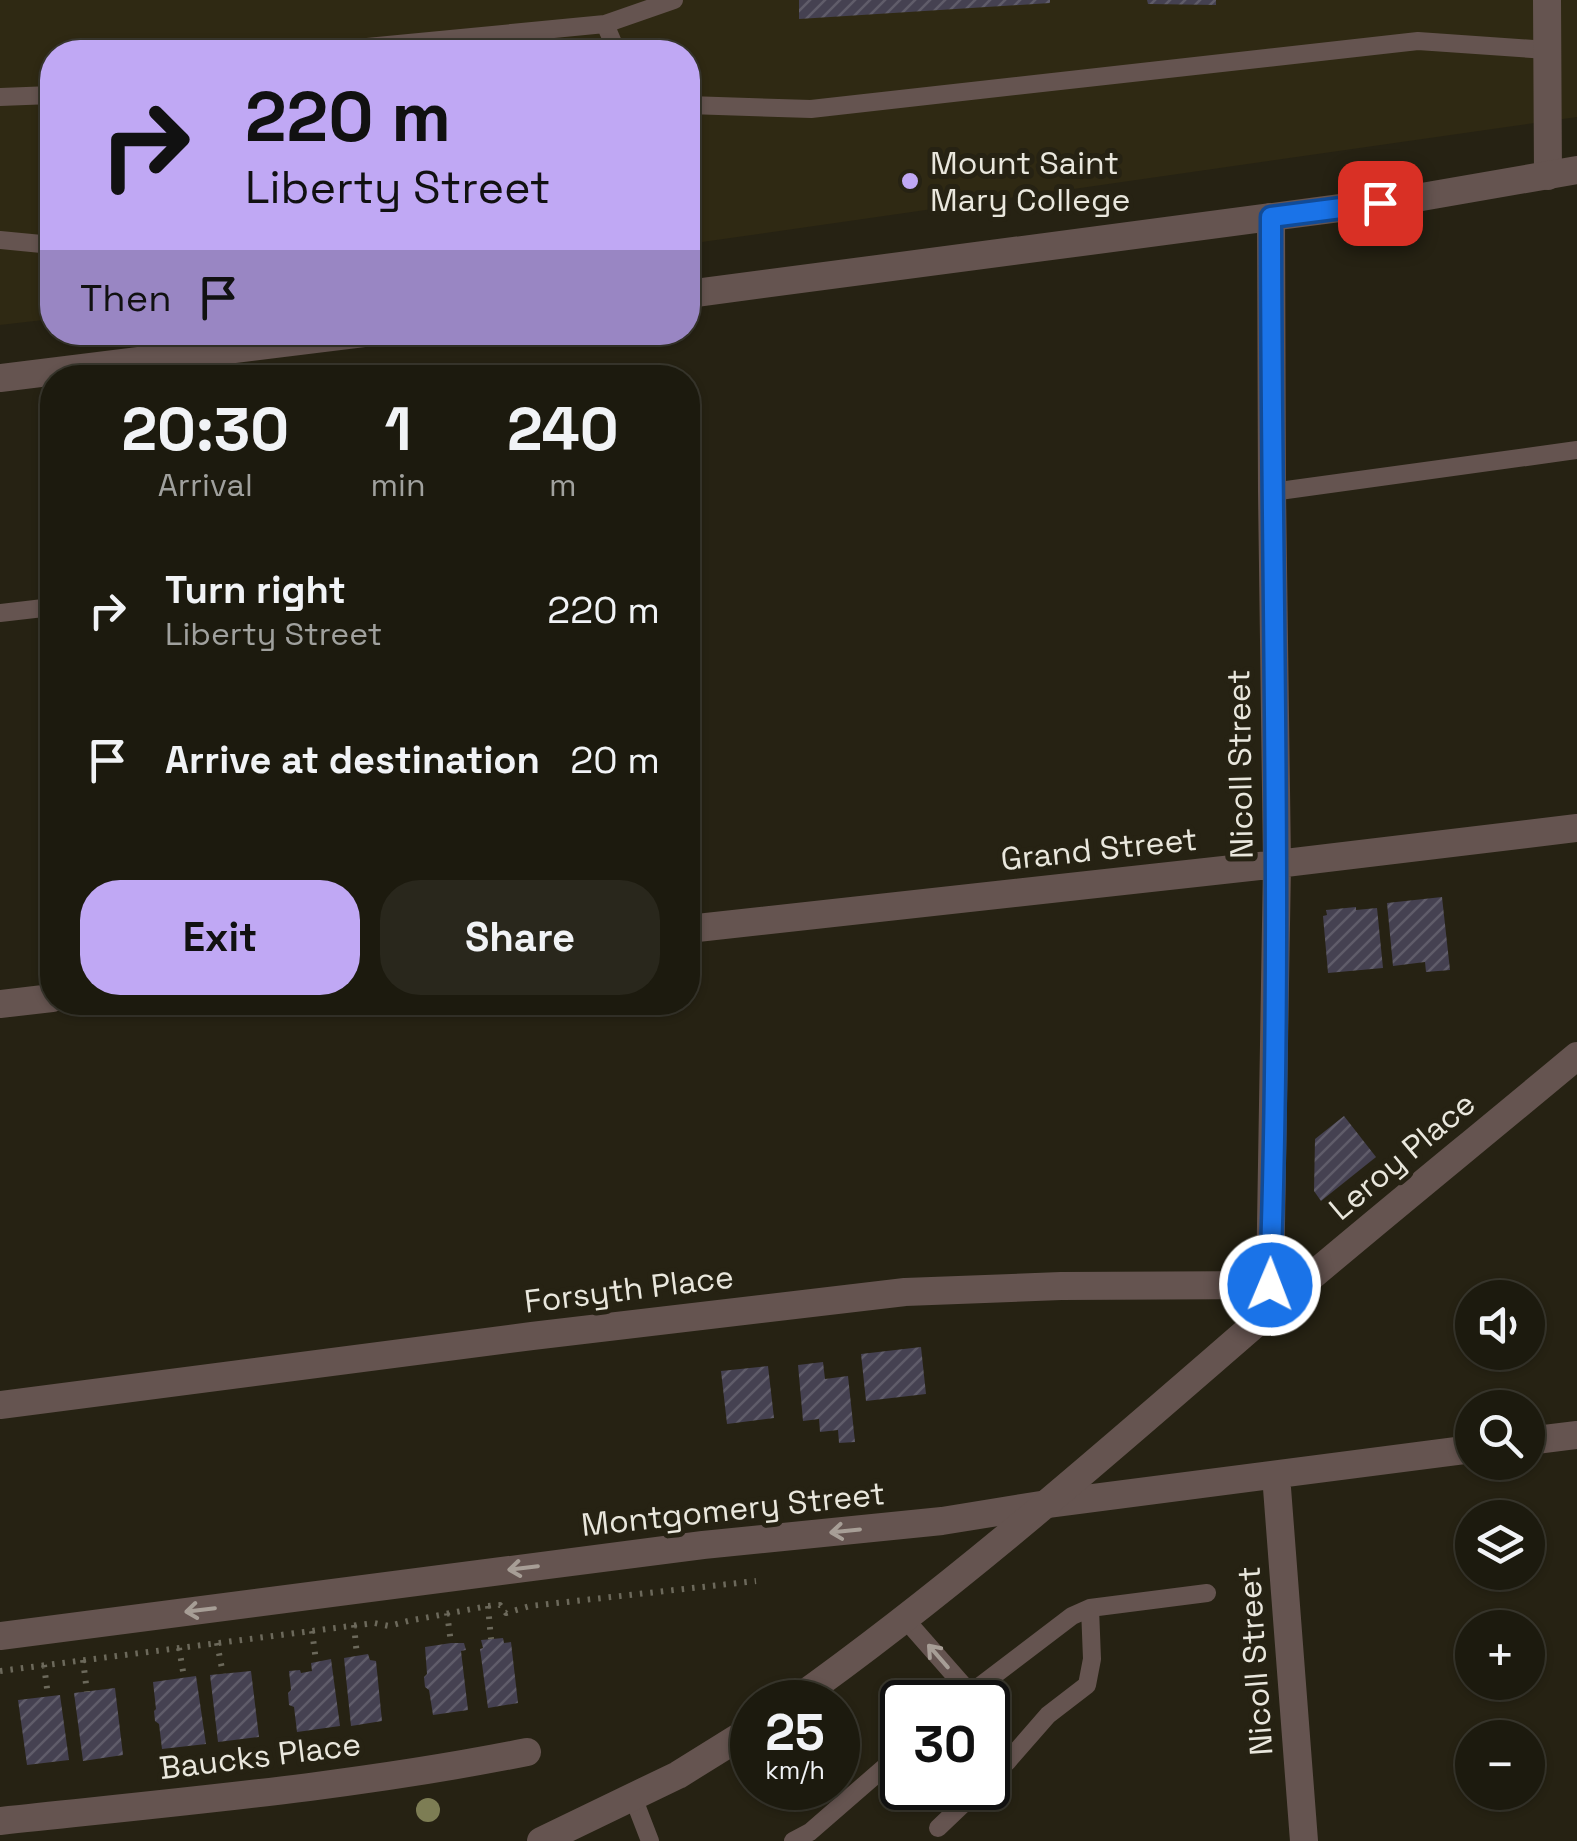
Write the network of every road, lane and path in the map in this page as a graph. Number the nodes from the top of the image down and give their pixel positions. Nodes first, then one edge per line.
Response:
1 (674, 0) edge
2 (1546, 0) edge
3 (605, 24) junction
4 (439, 40) edge
5 (612, 40) edge
6 (1547, 50) junction
7 (40, 95) edge
8 (0, 97) edge
9 (700, 105) edge
10 (1577, 170) edge
11 (1548, 176) junction
12 (1271, 217) junction
13 (0, 240) edge
14 (40, 245) edge
15 (700, 292) edge
16 (267, 345) edge
17 (105, 365) edge
18 (40, 373) edge
19 (0, 378) edge
20 (1577, 450) edge
21 (1272, 492) junction
22 (40, 608) edge
23 (0, 613) edge
24 (1577, 828) edge
25 (1277, 864) junction
26 (700, 928) edge
27 (40, 999) edge
28 (0, 1004) edge
29 (1577, 1056) edge
30 (1271, 1298) junction
31 (0, 1405) edge
32 (1577, 1434) edge
33 (1545, 1439) edge
34 (1455, 1450) edge
35 (1276, 1475) junction
36 (1047, 1504) junction
37 (756, 1581) dead end
38 (1208, 1593) dead end
39 (488, 1606) junction
40 (1090, 1608) junction
41 (447, 1614) junction
42 (905, 1619) junction
43 (354, 1625) junction
44 (312, 1631) junction
45 (0, 1636) edge
46 (491, 1640) dead end
47 (217, 1643) junction
48 (451, 1643) dead end
49 (178, 1648) junction
50 (358, 1656) dead end
51 (82, 1660) junction
52 (316, 1661) dead end
53 (44, 1665) junction
54 (0, 1670) edge
55 (223, 1674) dead end
56 (184, 1678) dead end
57 (824, 1680) edge
58 (951, 1680) edge
59 (988, 1680) edge
60 (87, 1692) dead end
61 (48, 1696) dead end
62 (730, 1743) edge
63 (527, 1752) dead end
64 (1010, 1759) edge
65 (880, 1771) edge
66 (634, 1797) junction
67 (957, 1810) edge
68 (0, 1821) edge
69 (938, 1828) dead end
70 (542, 1841) edge
71 (650, 1841) edge
72 (793, 1841) edge
73 (1304, 1841) edge

1 - 3 lane
2 - 6 street
3 - 4 lane
3 - 5 lane
6 - 9 lane
6 - 11 street
7 - 8 lane
10 - 11 street
11 - 12 street
12 - 15 street
12 - 21 street, Nicoll Street
13 - 14 lane
16 - 17 street
18 - 19 street
20 - 21 lane
21 - 25 street, Nicoll Street
22 - 23 lane
24 - 25 street, Grand Street
25 - 26 street, Grand Street
25 - 30 street, Nicoll Street
27 - 28 street
29 - 30 street, Leroy Place
30 - 31 street, Forsyth Place
30 - 36 street, Leroy Place
32 - 33 street
34 - 35 street, Montgomery Street
35 - 36 street, Montgomery Street
35 - 73 street, Nicoll Street
36 - 42 street, Leroy Place
36 -> 45 street, Montgomery Street
37 - 39 path
38 - 40 lane
39 - 41 path
39 - 46 path
40 - 59 lane
40 - 64 lane
41 - 43 path
41 - 48 path
42 - 57 street, Leroy Place
58 -> 42 lane
43 - 44 path
43 - 50 path
44 - 47 path
44 - 52 path
47 - 49 path
47 - 55 path
49 - 51 path
49 - 56 path
51 - 53 path
51 - 60 path
53 - 54 path
53 - 61 path
62 - 66 street
63 - 68 street, Baucks Place
65 - 72 lane
66 - 70 street
66 - 71 lane
67 - 69 lane

